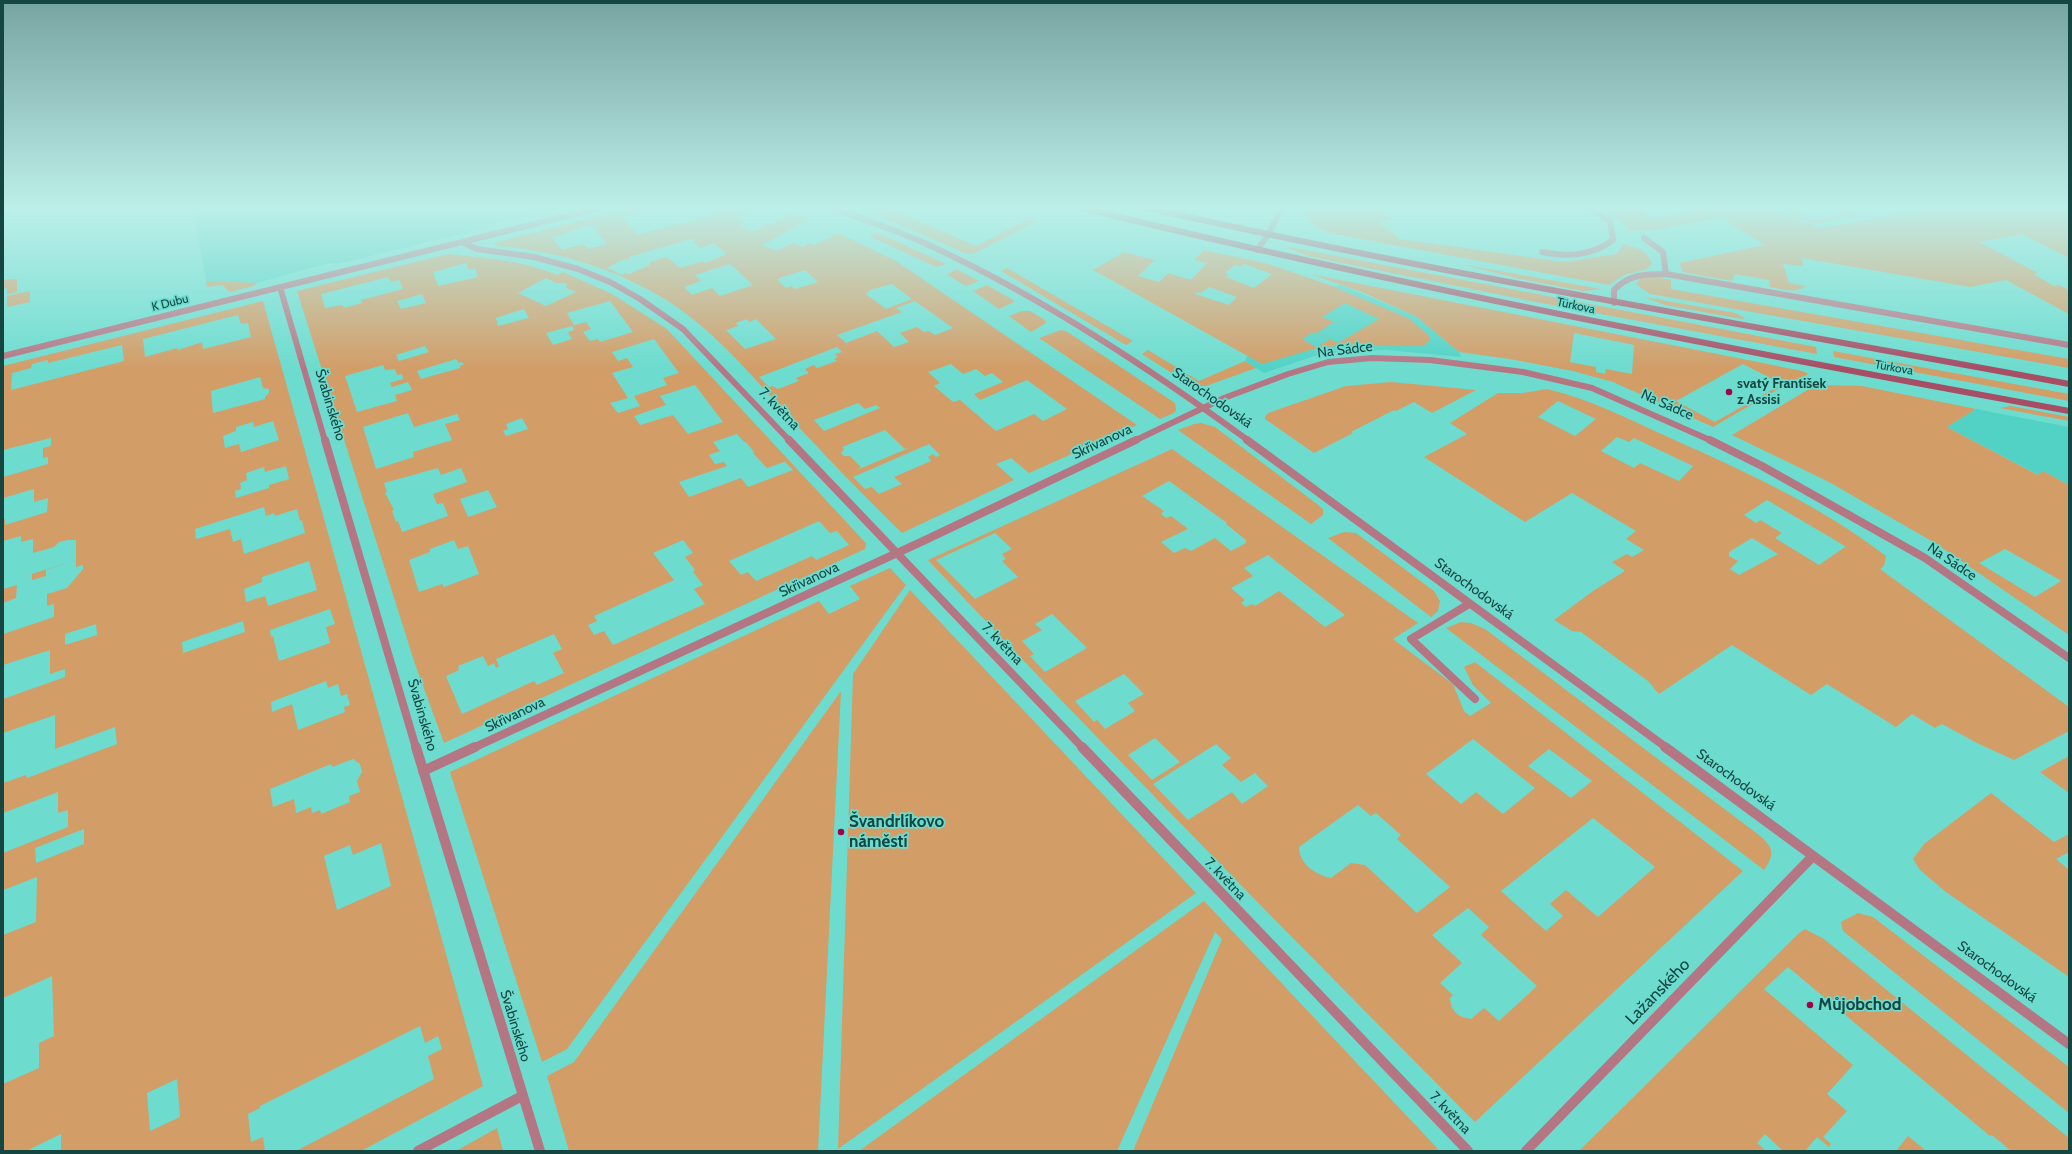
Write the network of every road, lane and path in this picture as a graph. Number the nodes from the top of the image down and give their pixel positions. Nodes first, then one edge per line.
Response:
1 (385, 262) edge
2 (553, 262) edge
3 (960, 262) edge
4 (1315, 262) edge
5 (1405, 262) edge
6 (1664, 262) edge
7 (1666, 274) junction
8 (280, 287) junction
9 (1614, 303) junction
10 (2069, 345) edge
11 (3, 356) edge
12 (2069, 384) edge
13 (1204, 408) junction
14 (2069, 412) edge
15 (899, 552) junction
16 (1469, 604) junction
17 (2069, 658) edge
18 (1476, 699) dead end
19 (424, 771) junction
20 (1813, 856) junction
21 (2069, 1044) edge
22 (522, 1096) junction
23 (418, 1151) edge
24 (540, 1151) edge
25 (1468, 1151) edge
26 (1526, 1151) edge

1 - 8 street, K Dubu
2 - 15 street, 7. května
3 - 13 street, Starochodovská
4 - 14 main road, Türkova
5 - 9 main road, Türkova
6 - 7 street
7 - 9 street
7 - 10 street
8 - 11 street, K Dubu
8 - 19 street, Švabinského
9 - 12 main road, Türkova
13 - 15 street, Skřivanova
13 - 16 street, Starochodovská
13 - 17 street, Na Sádce
15 - 19 street, Skřivanova
15 - 25 street, 7. května
16 - 18 street
16 - 20 street, Starochodovská
19 - 22 street, Švabinského
20 - 21 street, Starochodovská
20 - 26 street, Lažanského
22 - 23 street
22 - 24 street, Švabinského

